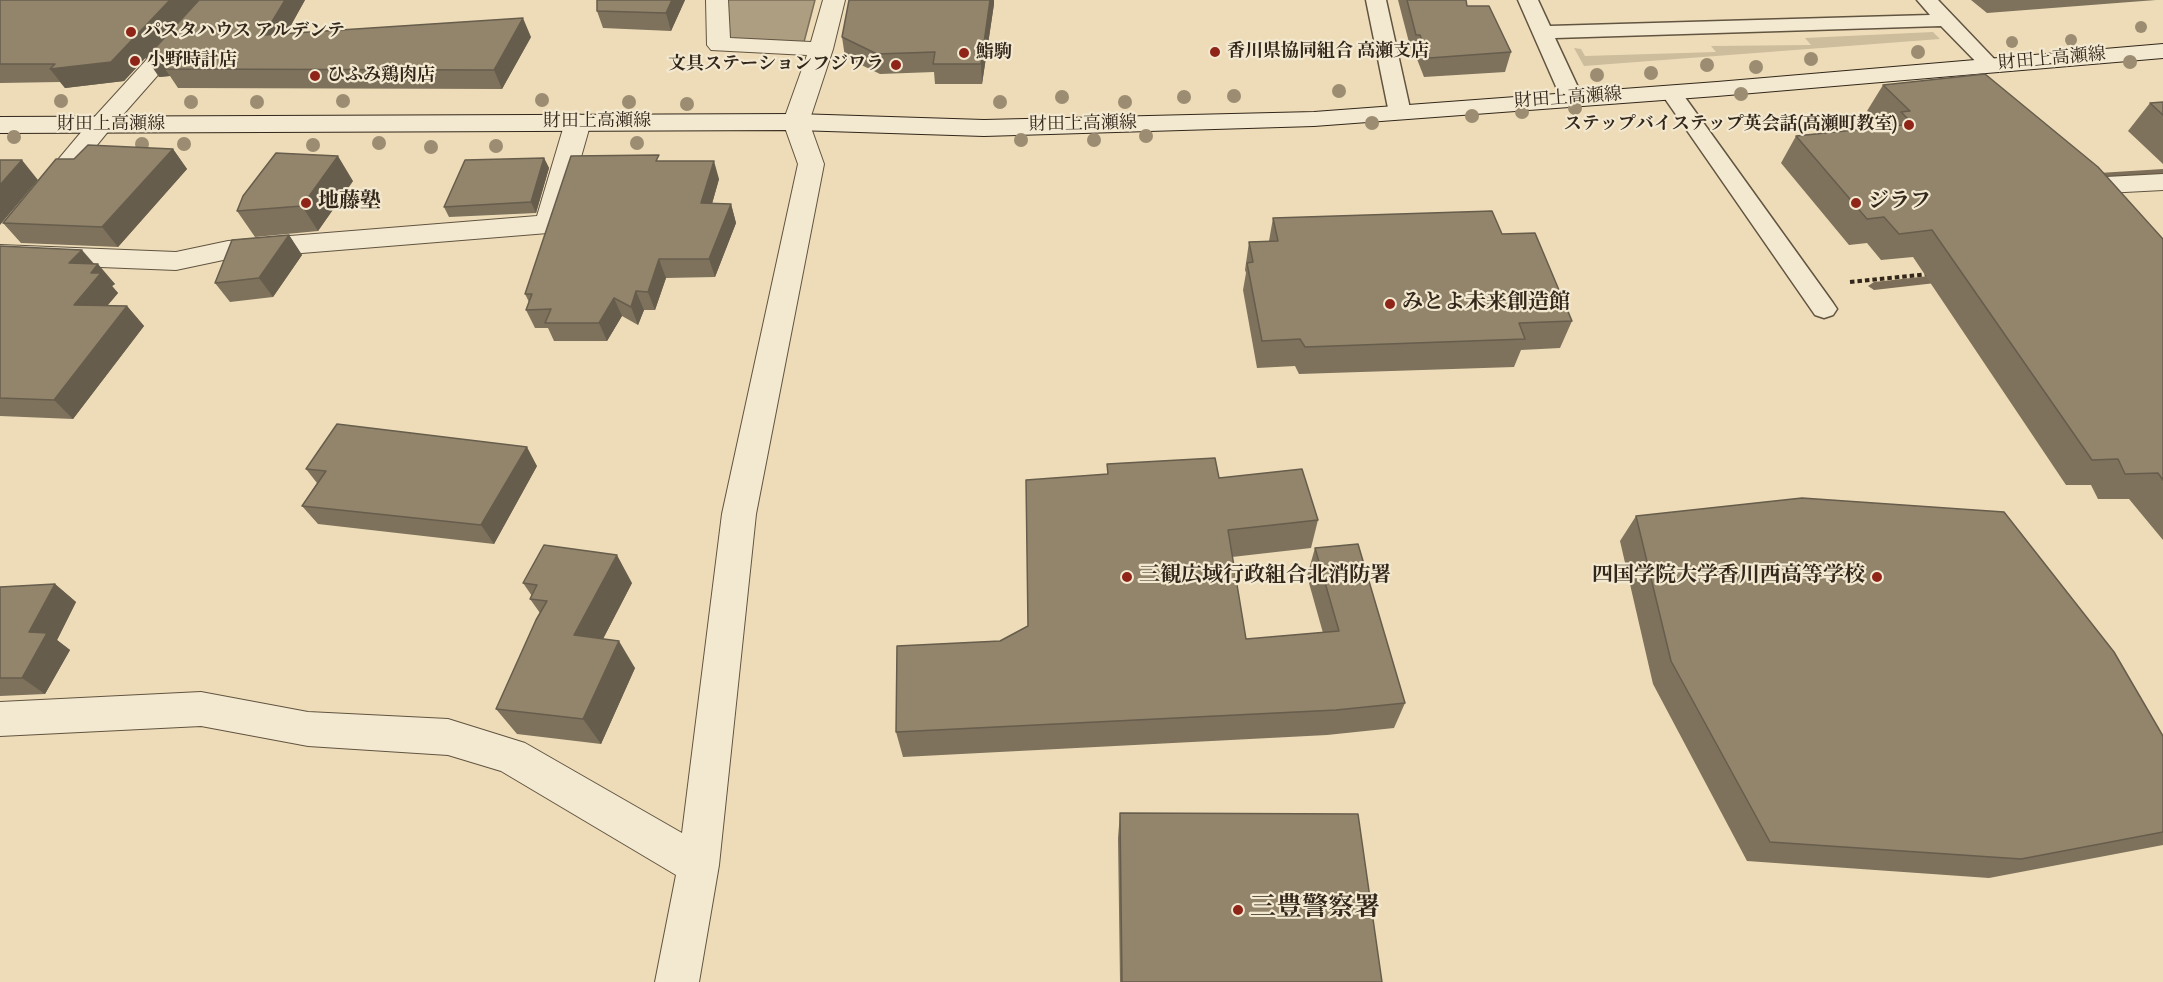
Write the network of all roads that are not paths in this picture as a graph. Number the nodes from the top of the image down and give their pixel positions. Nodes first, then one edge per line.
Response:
1 (213, 0) edge
2 (717, 0) edge
3 (834, 0) edge
4 (1376, 0) edge
5 (1528, 0) edge
6 (1927, 0) edge
7 (1946, 20) junction
8 (1543, 32) junction
9 (821, 49) junction
10 (2163, 51) edge
11 (1990, 65) junction
12 (1948, 70) junction
13 (1671, 93) junction
14 (1978, 95) edge
15 (1572, 98) junction
16 (1400, 113) junction
17 (796, 122) junction
18 (578, 123) junction
19 (0, 125) edge
20 (101, 125) junction
21 (2163, 182) edge
22 (2110, 210) edge
23 (15, 228) edge
24 (0, 254) edge
25 (1824, 309) dead end
26 (0, 719) edge
27 (698, 864) junction
28 (677, 982) edge

1 - 20 street
2 - 9 street
3 - 9 street
4 - 16 lane
5 - 8 lane
6 - 7 lane
7 - 8 lane
7 - 11 lane
8 - 15 lane
9 - 17 street
10 - 11 street, 財田上高瀬線
11 - 12 street, 財田上高瀬線
12 - 13 street, 財田上高瀬線
12 - 14 street
13 - 15 street, 財田上高瀬線
13 - 25 lane
15 - 16 street, 財田上高瀬線
16 - 17 street, 財田上高瀬線
17 - 18 street, 財田上高瀬線
17 - 27 street
18 - 20 street, 財田上高瀬線
18 - 24 street
19 - 20 street, 財田上高瀬線
20 - 23 street
21 - 22 street
26 - 27 street
27 - 28 street

